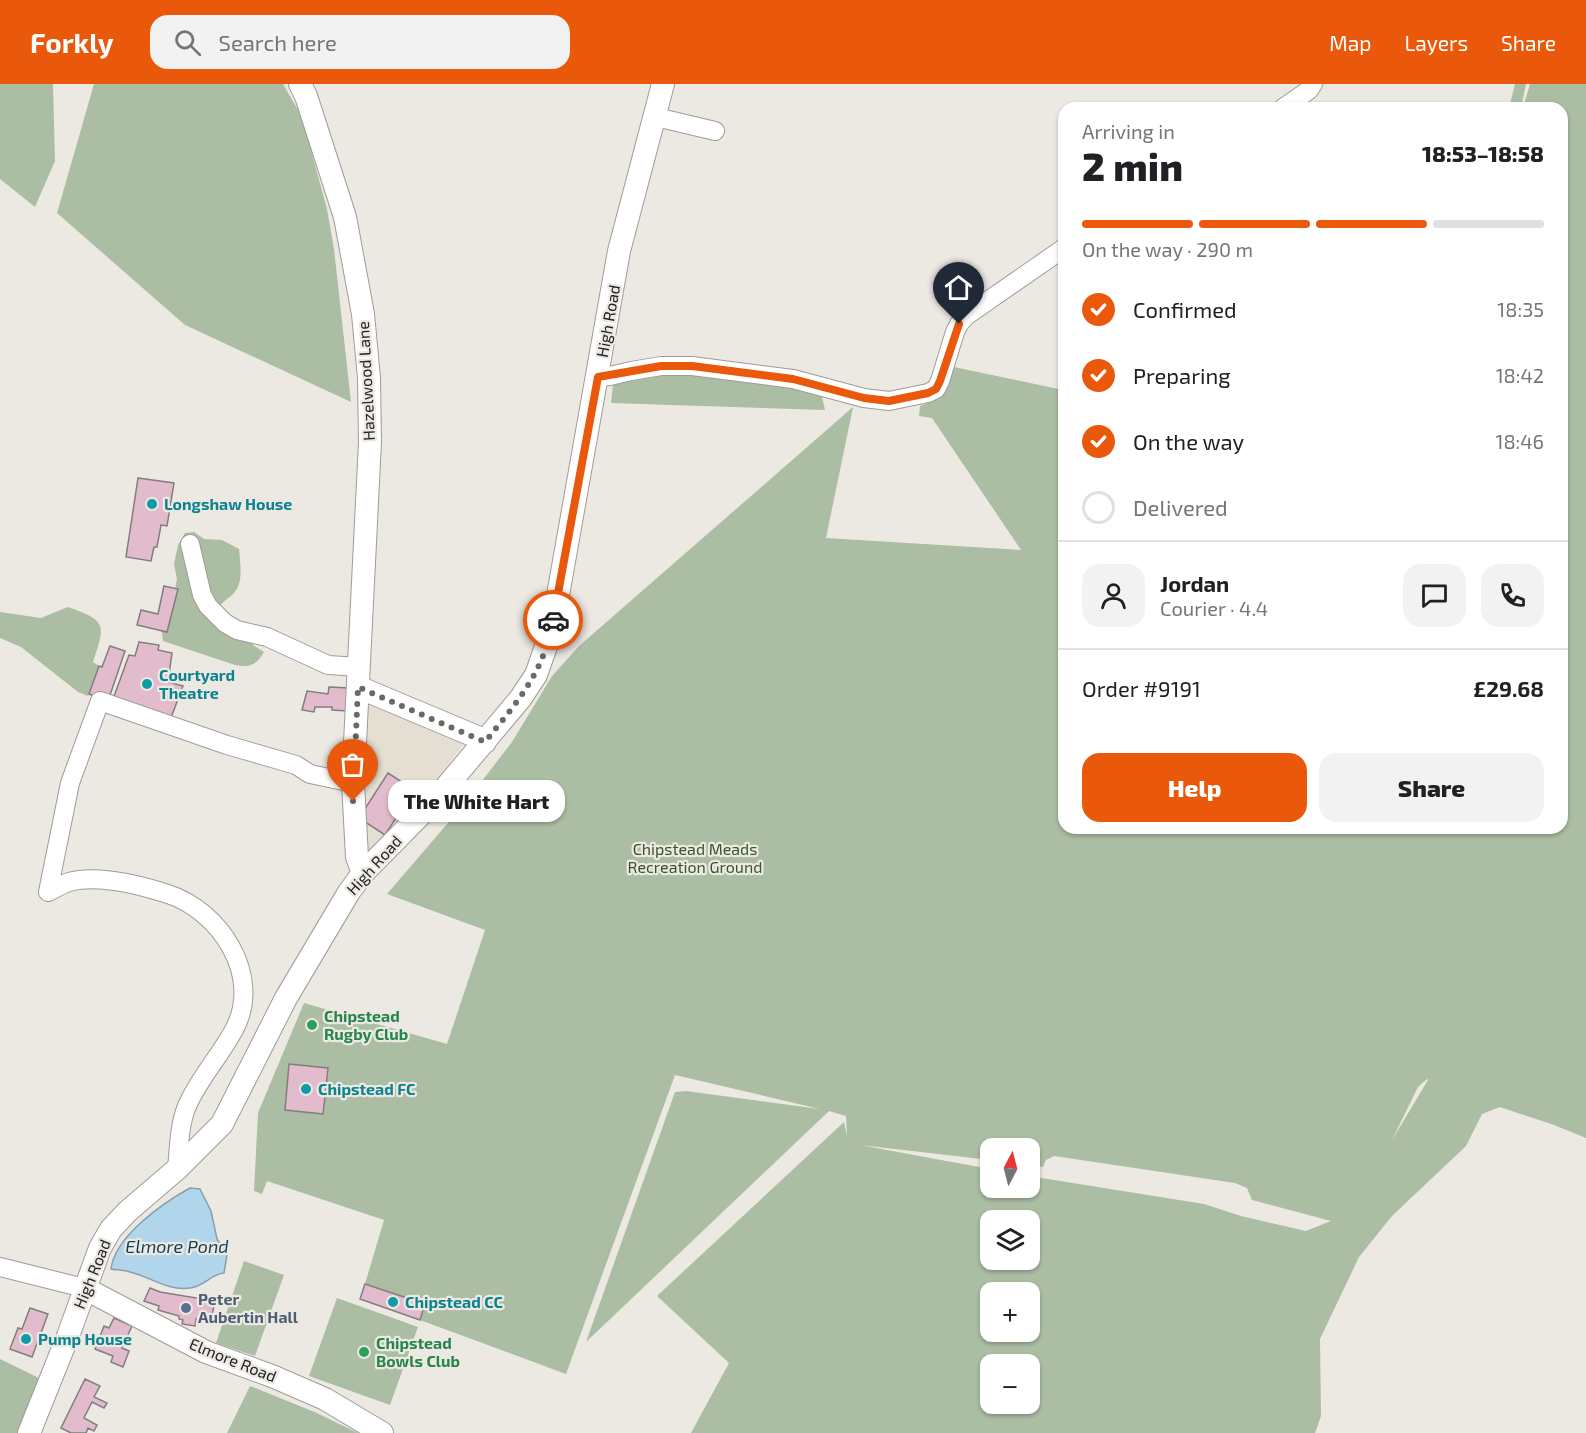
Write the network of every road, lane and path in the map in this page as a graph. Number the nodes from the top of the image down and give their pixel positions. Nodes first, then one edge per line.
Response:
1 (300, 84) edge
2 (663, 84) edge
3 (1313, 84) edge
4 (1291, 102) edge
5 (656, 117) junction
6 (716, 131) dead end
7 (1058, 252) edge
8 (598, 377) junction
9 (190, 544) dead end
10 (359, 677) junction
11 (485, 742) junction
12 (353, 783) junction
13 (363, 873) junction
14 (177, 1169) junction
15 (0, 1267) edge
16 (84, 1288) junction
17 (29, 1433) edge
18 (382, 1433) edge

1 - 10 street, Hazelwood Lane
2 - 5 street, High Road
3 - 4 street
5 - 6 street
5 - 8 street, High Road
7 - 8 street
8 - 11 street, High Road
9 - 10 street
10 - 11 street
10 - 12 street, Hazelwood Lane
11 - 13 street, High Road
12 - 13 street, Hazelwood Lane
12 - 14 street
13 - 14 street, High Road
14 - 16 street, High Road
15 - 16 street
16 - 17 street, High Road
16 - 18 street, Elmore Road

